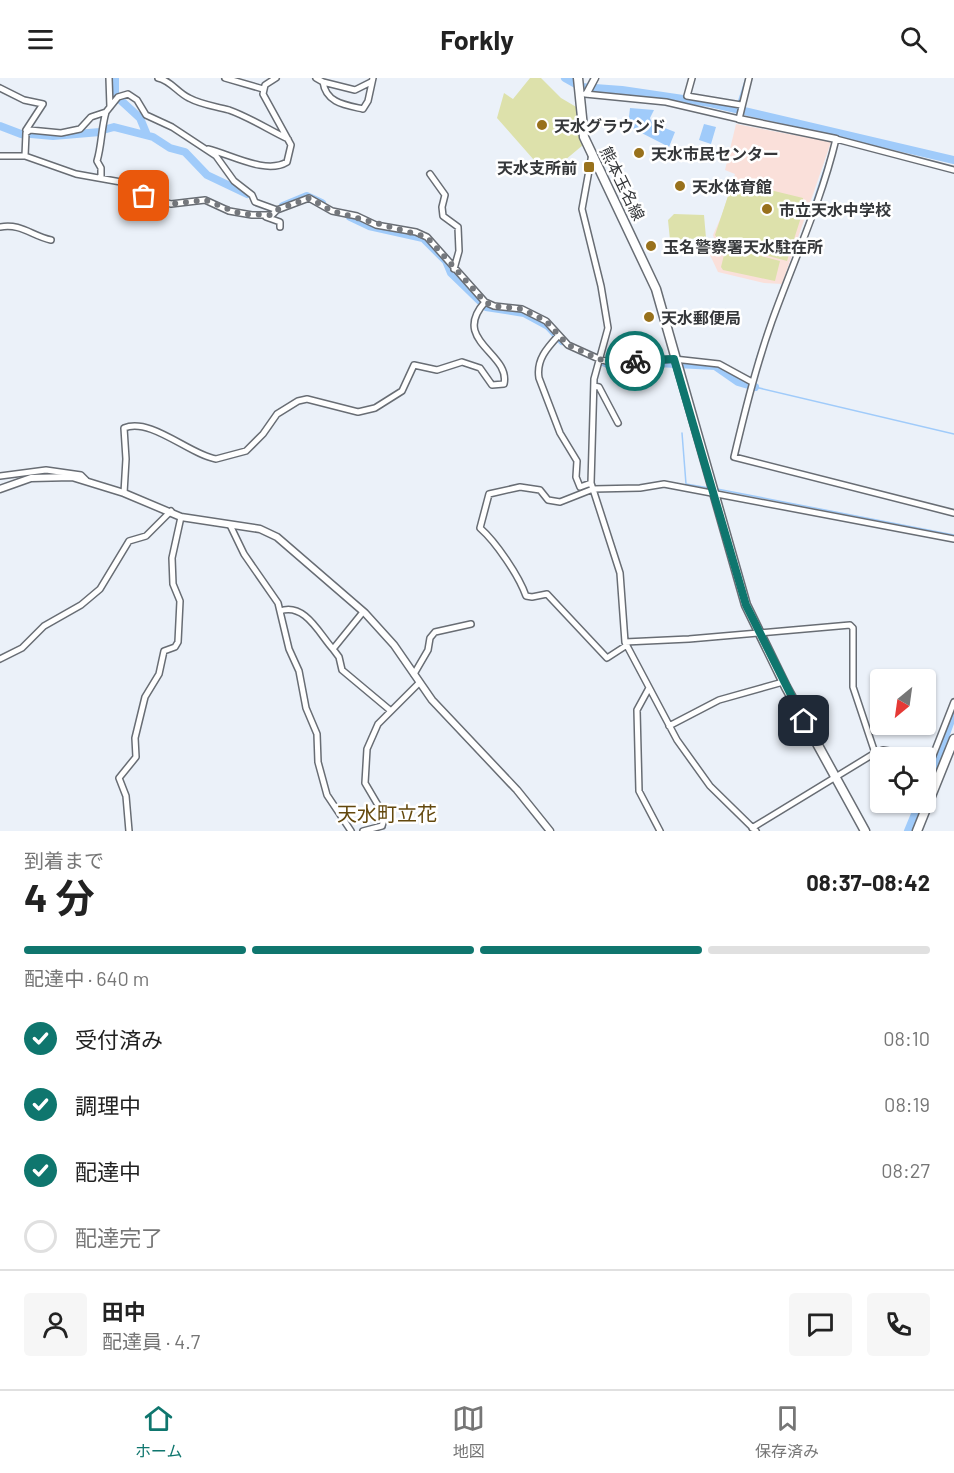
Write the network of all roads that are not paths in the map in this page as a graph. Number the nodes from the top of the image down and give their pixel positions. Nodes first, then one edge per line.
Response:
1 (109, 78) edge
2 (163, 78) edge
3 (225, 78) edge
4 (276, 78) edge
5 (316, 78) edge
6 (692, 78) edge
7 (750, 78) edge
8 (372, 80) edge
9 (323, 82) junction
10 (584, 86) edge
11 (0, 88) edge
12 (262, 89) junction
13 (741, 106) junction
14 (108, 110) junction
15 (739, 117) junction
16 (26, 133) junction
17 (288, 139) junction
18 (836, 140) junction
19 (196, 145) junction
20 (592, 154) junction
21 (0, 156) edge
22 (25, 156) junction
23 (954, 170) edge
24 (430, 174) dead end
25 (101, 177) junction
26 (277, 210) junction
27 (262, 215) junction
28 (0, 227) edge
29 (280, 228) dead end
30 (51, 240) dead end
31 (454, 269) junction
32 (484, 302) junction
33 (558, 337) junction
34 (598, 361) junction
35 (676, 364) junction
36 (594, 386) junction
37 (751, 386) junction
38 (618, 423) dead end
39 (0, 476) edge
40 (86, 480) junction
41 (592, 486) junction
42 (711, 486) junction
43 (0, 489) edge
44 (124, 493) junction
45 (171, 511) junction
46 (954, 513) edge
47 (180, 517) junction
48 (230, 525) junction
49 (954, 539) edge
50 (280, 611) junction
51 (363, 612) junction
52 (471, 624) dead end
53 (758, 633) junction
54 (626, 643) junction
55 (333, 649) junction
56 (0, 659) edge
57 (414, 674) junction
58 (783, 682) junction
59 (419, 683) junction
60 (649, 688) junction
61 (954, 702) edge
62 (391, 711) junction
63 (669, 726) junction
64 (954, 739) edge
65 (873, 747) edge
66 (936, 748) edge
67 (870, 756) edge
68 (835, 780) junction
69 (936, 781) edge
70 (923, 813) edge
71 (384, 828) edge
72 (754, 830) edge
73 (129, 831) edge
74 (351, 831) edge
75 (363, 831) edge
76 (549, 831) edge
77 (660, 831) edge
78 (865, 831) edge
79 (917, 831) edge

1 - 14 street
2 - 17 street
3 - 12 street
4 - 12 street
5 - 9 street
6 - 13 street
7 - 13 street
8 - 9 street
8 - 9 street
10 - 15 street
10 - 20 main road, 熊本玉名線
11 - 16 street
12 - 17 street
13 - 15 street
14 - 16 street
14 - 19 street
14 - 25 street
15 - 18 street
16 - 22 street
17 - 19 street
18 - 23 street
18 - 37 street
19 - 26 street
20 - 34 street
20 - 35 main road, 熊本玉名線
21 - 22 street
22 - 25 street
24 - 31 street
25 - 27 street
26 - 27 street
26 - 31 street
27 - 29 street
28 - 30 street
31 - 32 street
32 - 33 street
32 - 44 street
33 - 34 street
33 - 41 street
34 - 35 street
34 - 36 street
35 - 37 street
35 - 42 main road, 熊本玉名線
36 - 38 street
36 - 41 street
37 - 46 street
39 - 40 street
40 - 43 street
40 - 44 street
41 - 42 street
41 - 54 street
41 - 54 street
42 - 49 street
42 - 53 main road, 熊本玉名線
44 - 45 street
45 - 47 street
45 - 56 street
47 - 48 street
47 - 73 street
48 - 50 street
48 - 51 street
50 - 55 street
50 - 74 street
51 - 55 street
51 - 57 street
52 - 57 street
53 - 54 street
53 - 58 main road, 熊本玉名線
53 - 65 street
54 - 60 street
55 - 62 street
57 - 59 street
58 - 63 street
58 - 68 main road, 熊本玉名線
59 - 62 street
59 - 76 street
60 - 63 street
60 - 77 street
61 - 66 street
62 - 71 street
63 - 72 street
64 - 69 main road
67 - 68 street
68 - 72 street
68 - 78 main road, 熊本玉名線
70 - 79 main road
71 - 75 street

